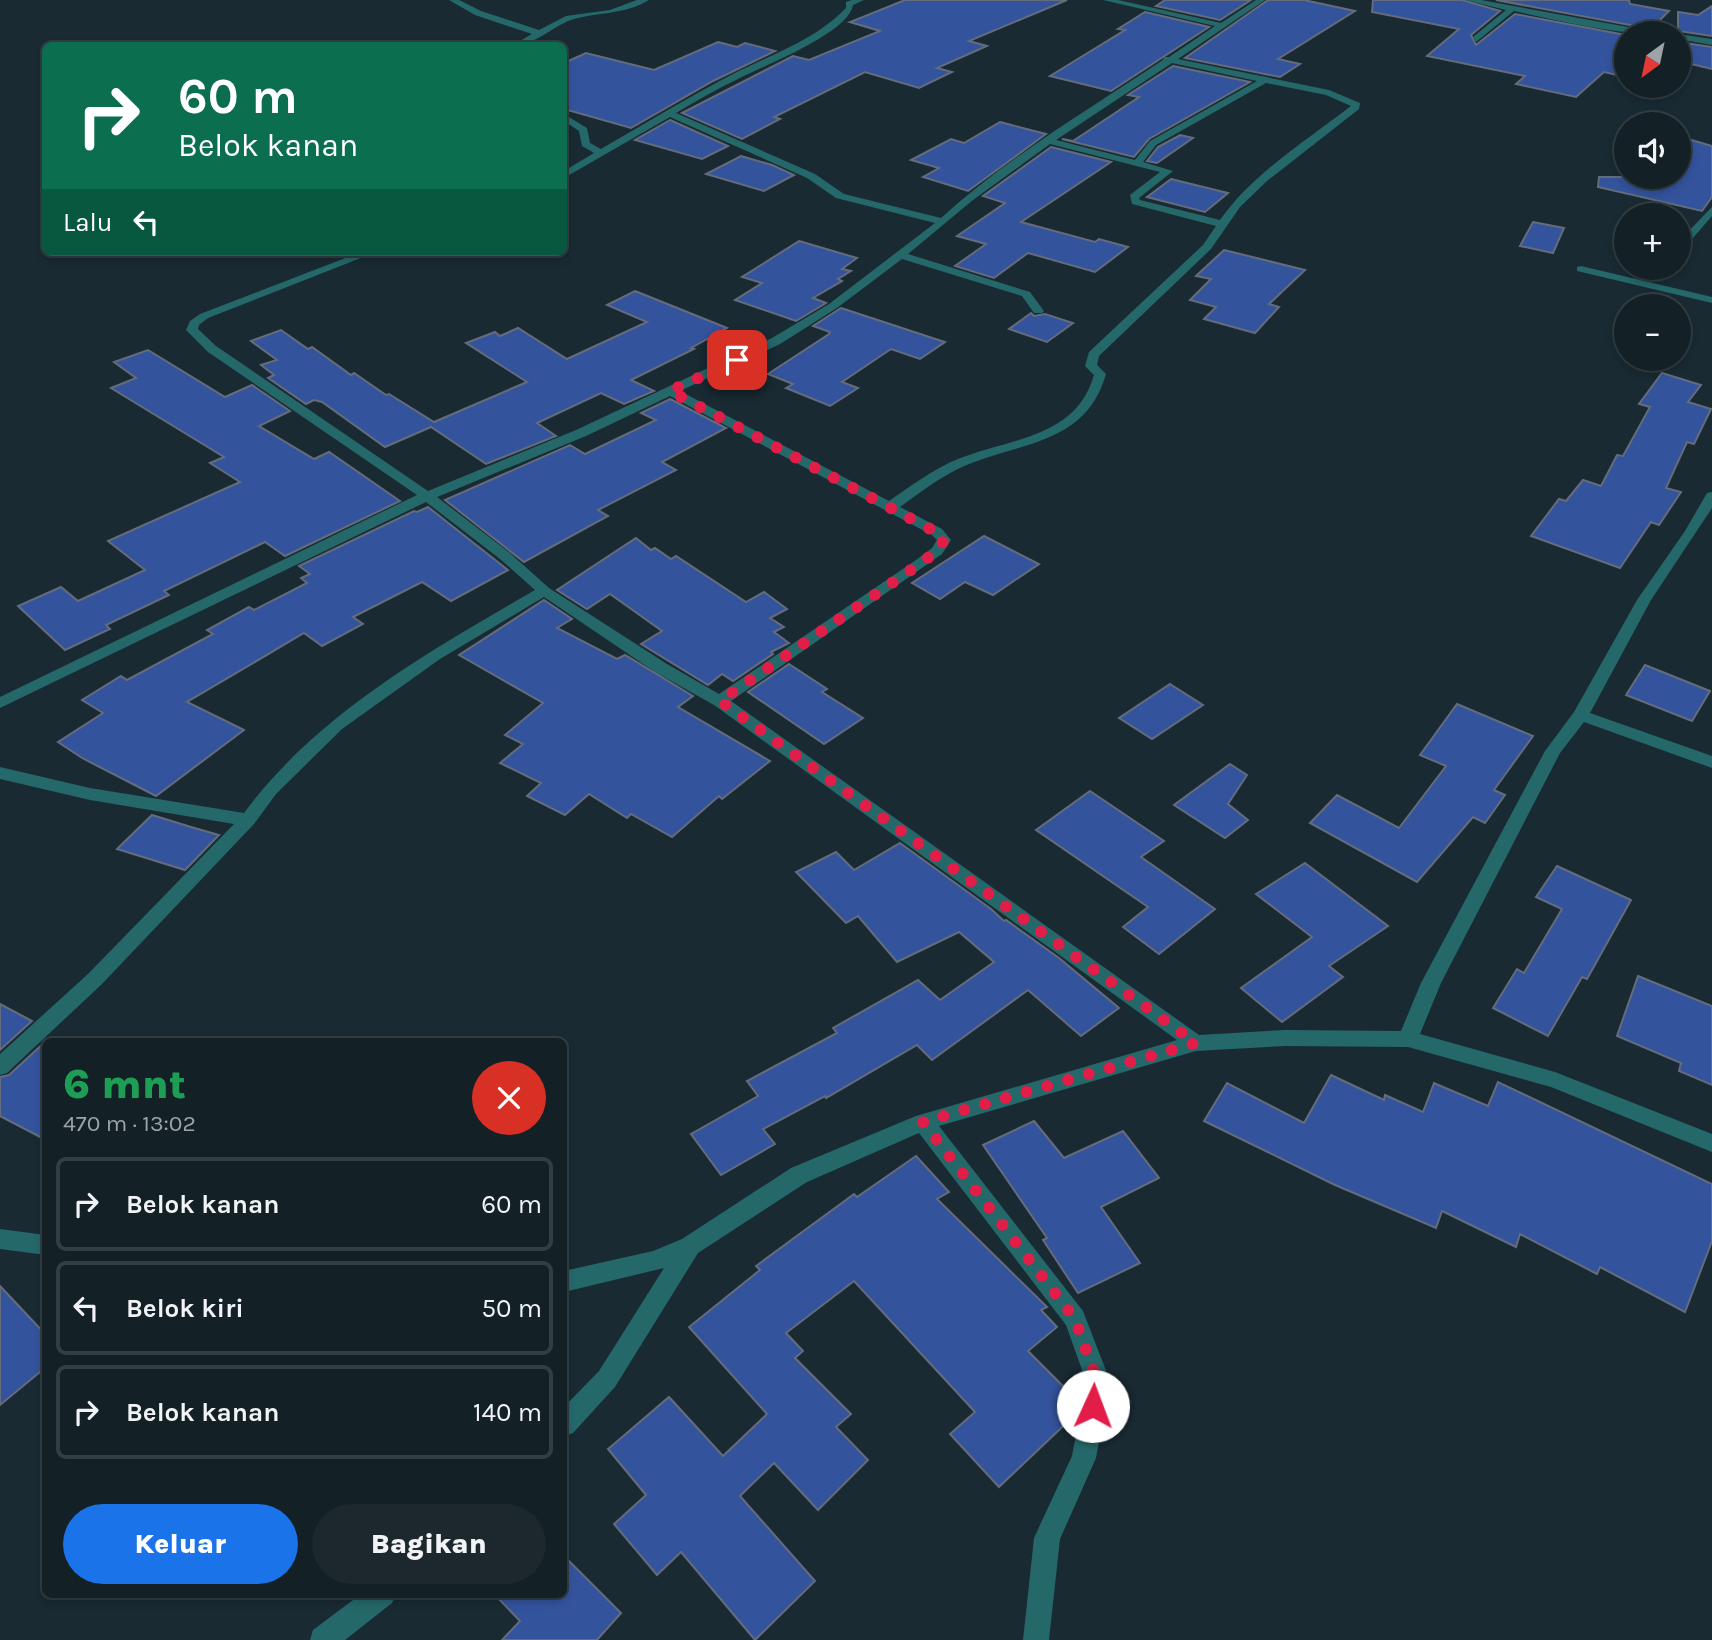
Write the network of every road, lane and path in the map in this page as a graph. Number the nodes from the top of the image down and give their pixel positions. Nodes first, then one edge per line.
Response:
1 (453, 0) edge
2 (645, 0) edge
3 (860, 0) edge
4 (1107, 0) edge
5 (1261, 0) edge
6 (1469, 0) edge
7 (837, 2) edge
8 (849, 4) junction
9 (1512, 9) junction
10 (1220, 25) junction
11 (1614, 26) edge
12 (538, 33) junction
13 (1691, 38) edge
14 (1476, 39) dead end
15 (522, 42) edge
16 (1712, 42) edge
17 (1167, 59) junction
18 (1263, 81) junction
19 (669, 113) junction
20 (567, 119) edge
21 (1049, 141) junction
22 (601, 153) junction
23 (1137, 163) junction
24 (567, 173) edge
25 (1712, 210) edge
26 (943, 222) junction
27 (1222, 224) junction
28 (1691, 234) edge
29 (901, 255) junction
30 (361, 256) edge
31 (1581, 269) dead end
32 (1712, 300) edge
33 (1038, 311) dead end
34 (670, 391) junction
35 (427, 496) junction
36 (1712, 496) edge
37 (889, 508) junction
38 (544, 591) junction
39 (720, 701) junction
40 (0, 703) edge
41 (1581, 715) junction
42 (1712, 762) edge
43 (0, 773) edge
44 (248, 820) junction
45 (1408, 1039) junction
46 (1196, 1043) junction
47 (0, 1067) edge
48 (923, 1122) junction
49 (1712, 1143) edge
50 (0, 1239) edge
51 (42, 1244) edge
52 (691, 1246) junction
53 (567, 1280) edge
54 (567, 1421) edge
55 (378, 1598) edge
56 (323, 1640) edge
57 (1036, 1640) edge

1 - 12 street
2 - 12 street
3 - 8 street
4 - 10 street
5 - 10 street
6 - 9 street
7 - 8 street
8 - 19 street
9 - 11 street
9 - 14 street
10 - 17 street
12 - 15 street
13 - 16 street
17 - 18 street
17 - 21 street
18 - 23 street
18 - 27 street
19 - 22 street
19 - 26 street
20 - 22 street
21 - 23 street
21 - 26 street
22 - 24 street
23 - 27 street
25 - 28 street
26 - 29 street
27 - 37 street
29 - 33 street
29 - 34 street
30 - 35 street
31 - 32 street
34 - 35 street
34 - 37 street
35 - 38 street
35 - 40 street
36 - 41 street
37 - 39 street
38 - 39 street
38 - 44 street
39 - 46 street
41 - 42 street
41 - 45 street
43 - 44 street
44 - 47 street
45 - 46 street
45 - 49 street
46 - 48 street
48 - 52 street
48 - 57 street
50 - 51 street
52 - 53 street
52 - 54 street
55 - 56 street

